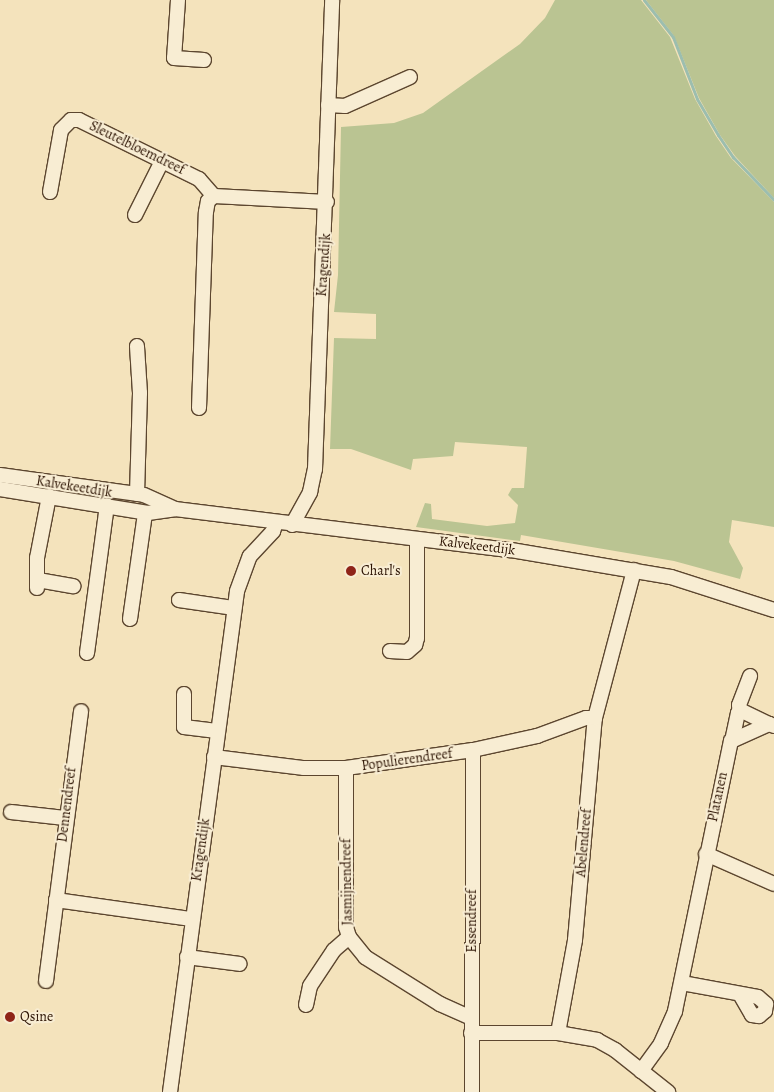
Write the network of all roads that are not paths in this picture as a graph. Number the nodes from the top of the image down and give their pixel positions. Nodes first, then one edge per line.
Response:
1 (178, 0) edge
2 (332, 0) edge
3 (204, 60) dead end
4 (410, 77) dead end
5 (328, 105) junction
6 (162, 161) junction
7 (50, 192) dead end
8 (214, 196) junction
9 (327, 202) junction
10 (135, 215) dead end
11 (137, 346) dead end
12 (199, 408) dead end
13 (0, 475) edge
14 (0, 489) edge
15 (137, 494) junction
16 (49, 496) junction
17 (107, 505) junction
18 (175, 510) junction
19 (145, 513) junction
20 (276, 523) junction
21 (292, 525) junction
22 (417, 539) junction
23 (634, 570) junction
24 (72, 586) dead end
25 (179, 600) dead end
26 (234, 608) junction
27 (774, 610) edge
28 (130, 619) dead end
29 (390, 651) dead end
30 (87, 652) dead end
31 (750, 676) dead end
32 (184, 694) dead end
33 (81, 711) dead end
34 (740, 712) junction
35 (595, 718) junction
36 (771, 725) edge
37 (217, 731) junction
38 (732, 741) junction
39 (473, 750) junction
40 (214, 757) junction
41 (346, 768) junction
42 (11, 812) dead end
43 (65, 818) junction
44 (706, 854) junction
45 (774, 884) edge
46 (56, 900) junction
47 (192, 919) junction
48 (349, 937) junction
49 (187, 957) junction
50 (240, 964) dead end
51 (46, 982) dead end
52 (682, 983) junction
53 (740, 994) dead end
54 (306, 1005) dead end
55 (471, 1018) junction
56 (471, 1033) junction
57 (558, 1033) junction
58 (641, 1071) junction
59 (170, 1092) edge
60 (472, 1092) edge
61 (668, 1092) edge

1 - 3 street
2 - 5 street, Kragendijk
4 - 5 street
5 - 9 street, Kragendijk
6 - 7 street, Sleutelbloemdreef
6 - 8 street, Sleutelbloemdreef
6 - 10 street
8 - 9 street
8 - 12 street
9 - 21 street, Kragendijk
11 - 15 street
13 - 15 street, Kalvekeetdijk
14 - 16 street, Kalvekeetdijk
15 - 18 street, Kalvekeetdijk
16 - 17 street, Kalvekeetdijk
16 - 24 street
17 - 19 street, Kalvekeetdijk
17 - 30 street
18 - 19 street, Kalvekeetdijk
18 - 20 street, Kalvekeetdijk
19 - 28 street
20 - 21 street, Kalvekeetdijk
20 - 26 street, Kragendijk
21 - 22 street, Kalvekeetdijk
22 - 23 street, Kalvekeetdijk
22 - 29 street
23 - 27 street, Kalvekeetdijk
23 - 35 street, Abelendreef
25 - 26 street
26 - 37 street, Kragendijk
31 - 34 street, Platanen
32 - 37 street
33 - 43 street, Dennendreef
34 - 36 street
34 - 38 street, Platanen
35 - 39 street, Populierendreef
35 - 57 street, Abelendreef
36 - 38 street
37 - 40 street, Kragendijk
38 - 44 street, Platanen
39 - 41 street, Populierendreef
39 - 55 street, Essendreef
40 - 41 street, Populierendreef
40 - 47 street, Kragendijk
41 - 48 street, Jasmijnendreef
42 - 43 street
43 - 46 street, Dennendreef
44 - 45 street
44 - 52 street, Platanen
46 - 47 street
46 - 51 street, Dennendreef
47 - 49 street, Kragendijk
48 - 54 street
48 - 55 street, Jasmijnendreef
49 - 50 street
49 - 59 street, Kragendijk
52 - 53 street
52 - 58 street, Platanen
55 - 56 street, Essendreef
56 - 57 street
56 - 60 street, Essendreef
57 - 58 street
58 - 61 street

